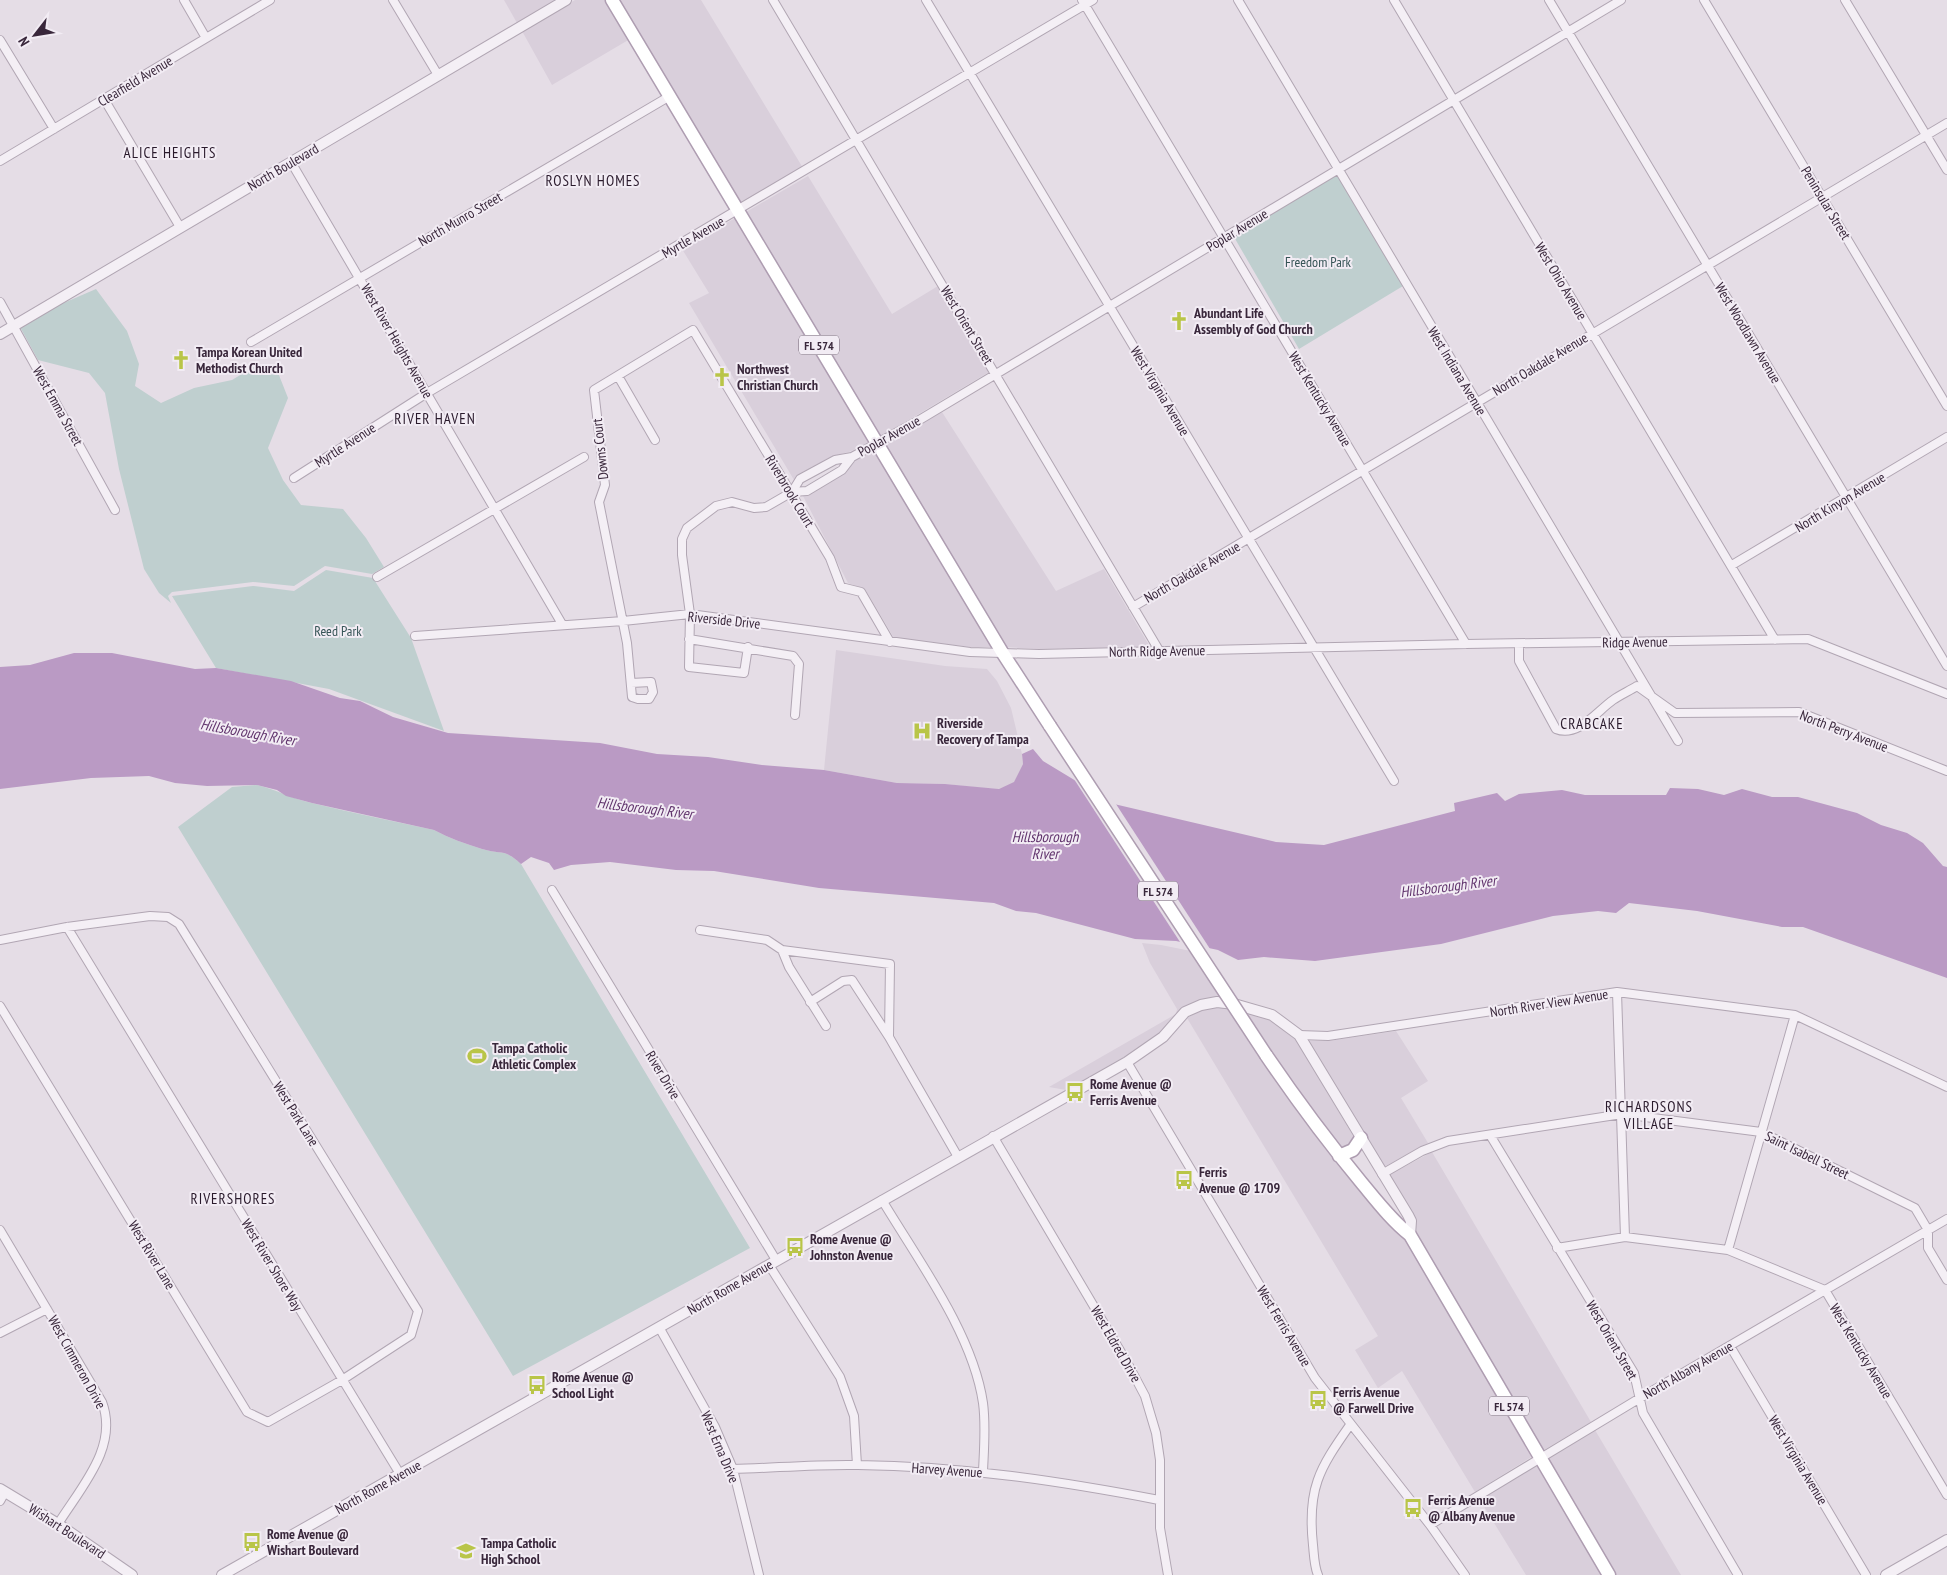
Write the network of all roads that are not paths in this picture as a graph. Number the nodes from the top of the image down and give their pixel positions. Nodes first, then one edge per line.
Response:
1 (184, 0) edge
2 (270, 0) edge
3 (393, 0) edge
4 (566, 0) edge
5 (612, 0) edge
6 (773, 0) edge
7 (926, 0) edge
8 (1093, 0) edge
9 (1238, 0) edge
10 (1394, 0) edge
11 (1549, 0) edge
12 (1621, 0) edge
13 (1704, 0) edge
14 (1845, 0) edge
15 (1083, 2) edge
16 (1568, 32) junction
17 (206, 38) junction
18 (0, 40) edge
19 (970, 74) junction
20 (438, 76) junction
21 (670, 96) junction
22 (104, 99) junction
23 (1454, 100) junction
24 (1947, 123) edge
25 (54, 129) junction
26 (1926, 135) junction
27 (858, 141) junction
28 (0, 161) edge
29 (290, 162) junction
30 (1338, 170) junction
31 (1947, 170) edge
32 (1822, 196) junction
33 (739, 210) junction
34 (180, 227) junction
35 (1224, 237) junction
36 (1707, 265) junction
37 (360, 278) junction
38 (0, 302) edge
39 (1109, 306) junction
40 (14, 326) junction
41 (693, 330) joint
42 (1592, 333) junction
43 (0, 334) edge
44 (250, 342) dead end
45 (996, 374) junction
46 (618, 376) junction
47 (427, 393) junction
48 (1476, 402) junction
49 (1947, 406) edge
50 (1947, 437) edge
51 (655, 440) dead end
52 (878, 443) junction
53 (584, 456) dead end
54 (852, 457) junction
55 (1362, 471) junction
56 (294, 478) dead end
57 (792, 492) junction
58 (1847, 498) junction
59 (494, 509) junction
60 (115, 510) dead end
61 (1248, 540) junction
62 (1732, 566) junction
63 (377, 577) dead end
64 (1133, 607) junction
65 (690, 614) junction
66 (622, 621) junction
67 (562, 624) junction
68 (415, 636) dead end
69 (689, 639) junction
70 (1775, 640) junction
71 (890, 642) junction
72 (1619, 642) junction
73 (1466, 644) junction
74 (1520, 644) junction
75 (748, 647) junction
76 (1312, 647) junction
77 (1002, 652) junction
78 (1160, 652) junction
79 (1947, 666) edge
80 (631, 683) dead end
81 (1947, 694) edge
82 (1652, 698) junction
83 (795, 715) dead end
84 (1678, 741) dead end
85 (1947, 771) edge
86 (1394, 781) dead end
87 (552, 890) dead end
88 (67, 927) junction
89 (700, 930) dead end
90 (0, 940) edge
91 (782, 950) junction
92 (1617, 992) junction
93 (810, 1002) junction
94 (0, 1006) edge
95 (1795, 1015) junction
96 (826, 1026) dead end
97 (1299, 1036) junction
98 (889, 1037) junction
99 (1126, 1062) junction
100 (1947, 1087) edge
101 (1622, 1114) junction
102 (1761, 1132) junction
103 (1490, 1135) junction
104 (993, 1136) junction
105 (1361, 1138) junction
106 (1339, 1156) junction
107 (958, 1157) junction
108 (1382, 1174) junction
109 (882, 1200) junction
110 (1947, 1219) edge
111 (0, 1230) edge
112 (1928, 1230) junction
113 (1410, 1235) junction
114 (1625, 1237) junction
115 (1557, 1248) junction
116 (1728, 1250) junction
117 (773, 1262) junction
118 (1947, 1280) edge
119 (1825, 1290) junction
120 (47, 1309) junction
121 (659, 1327) junction
122 (0, 1333) edge
123 (1730, 1346) junction
124 (342, 1380) junction
125 (1640, 1398) junction
126 (1350, 1424) junction
127 (1540, 1458) junction
128 (858, 1464) junction
129 (733, 1469) junction
130 (983, 1472) junction
131 (400, 1474) junction
132 (2, 1494) edge
133 (1947, 1495) edge
134 (1159, 1500) junction
135 (58, 1524) junction
136 (1430, 1525) junction
137 (1947, 1540) edge
138 (132, 1575) edge
139 (222, 1575) edge
140 (759, 1575) edge
141 (1168, 1575) edge
142 (1318, 1575) edge
143 (1465, 1575) edge
144 (1609, 1575) edge
145 (1738, 1575) edge
146 (1866, 1575) edge
147 (1886, 1575) edge

1 - 17 street
2 - 17 street, Clearfield Avenue
3 - 20 street
4 - 20 street, North Boulevard
5 - 21 main road, FL 574
6 - 27 street, West Orient Street
7 - 19 street, West Virginia Avenue
8 - 15 street, Myrtle Avenue
9 - 30 street, West Indiana Avenue
10 - 23 street, West Ohio Avenue
11 - 16 street, West Woodlawn Avenue
12 - 16 street, Poplar Avenue
13 - 32 street, Peninsular Street
14 - 26 street
15 - 19 street, Myrtle Avenue
15 - 35 street, West Kentucky Avenue
16 - 23 street, Poplar Avenue
16 - 36 street, West Woodlawn Avenue
17 - 22 street, Clearfield Avenue
18 - 25 street
19 - 27 street, Myrtle Avenue
19 - 39 street, West Virginia Avenue
20 - 29 street, North Boulevard
21 - 33 main road, FL 574
21 - 37 street, North Munro Street
22 - 25 street, Clearfield Avenue
22 - 34 street
23 - 30 street, Poplar Avenue
23 - 42 street, West Ohio Avenue
24 - 26 street, North Oakdale Avenue
25 - 28 street, Clearfield Avenue
26 - 31 street
26 - 32 street, North Oakdale Avenue
27 - 33 street, Myrtle Avenue
27 - 45 street, West Orient Street
29 - 34 street, North Boulevard
29 - 37 street, West River Heights Avenue
30 - 35 street, Poplar Avenue
30 - 48 street, West Indiana Avenue
32 - 36 street, North Oakdale Avenue
32 - 49 street, Peninsular Street
33 - 47 street, Myrtle Avenue
33 - 52 main road, FL 574
34 - 40 street, North Boulevard
35 - 39 street, Poplar Avenue
35 - 55 street, West Kentucky Avenue
36 - 42 street, North Oakdale Avenue
36 - 58 street, West Woodlawn Avenue
37 - 44 street, North Munro Street
37 - 47 street, West River Heights Avenue
38 - 40 street, West Emma Street
39 - 45 street, Poplar Avenue
39 - 61 street, West Virginia Avenue
40 - 43 street, North Boulevard
40 - 60 street, West Emma Street
41 - 46 street, Downs Court
41 - 57 street, Riverbrook Court
42 - 48 street, North Oakdale Avenue
42 - 62 street, West Ohio Avenue
45 - 52 street, Poplar Avenue
45 - 64 street, West Orient Street
46 - 51 street
46 - 66 street, Downs Court
47 - 56 street, Myrtle Avenue
47 - 59 street, West River Heights Avenue
48 - 55 street, North Oakdale Avenue
48 - 72 street, West Indiana Avenue
50 - 58 street, North Kinyon Avenue
52 - 54 street, Poplar Avenue
52 - 77 main road, FL 574
53 - 59 street
54 - 57 street, Poplar Avenue
54 - 57 street, Poplar Avenue
55 - 61 street, North Oakdale Avenue
55 - 73 street, West Kentucky Avenue
57 - 65 street, Poplar Avenue
57 - 71 street, Riverbrook Court
58 - 62 street, North Kinyon Avenue
58 - 79 street, West Woodlawn Avenue
59 - 63 street
59 - 67 street, West River Heights Avenue
61 - 64 street, North Oakdale Avenue
61 - 76 street, West Virginia Avenue
62 - 70 street, West Ohio Avenue
64 - 78 street, West Orient Street
65 - 66 street, Riverside Drive
65 - 69 street, Poplar Avenue
65 - 71 street, Riverside Drive
66 - 67 street, Riverside Drive
66 - 80 street
67 - 68 street, Riverside Drive
69 - 75 street
69 - 75 street, Poplar Avenue
70 - 72 street, Ridge Avenue
70 - 81 street, Ridge Avenue
71 - 77 street, Riverside Drive
72 - 74 street, Ridge Avenue
72 - 82 street, West Indiana Avenue
73 - 74 street, Ridge Avenue
73 - 76 street, Ridge Avenue
74 - 82 street, North Perry Avenue
75 - 83 street
76 - 78 street, North Ridge Avenue
76 - 86 street, West Virginia Avenue
77 - 78 street, North Ridge Avenue
77 - 106 main road, FL 574, bridge
82 - 84 street, West Indiana Avenue
82 - 85 street, North Perry Avenue
87 - 117 street, River Drive
88 - 90 street
88 - 124 street, West River Shore Way
88 - 124 street, West Park Lane
89 - 91 street
91 - 93 street
91 - 98 street
92 - 95 street, North River View Avenue
92 - 97 street, North River View Avenue
92 - 101 street
93 - 96 street
93 - 98 street
94 - 124 street, West River Lane
95 - 100 street, North River View Avenue
95 - 102 street
97 - 99 street, North Rome Avenue
97 - 105 street
98 - 107 street
99 - 104 street, North Rome Avenue
99 - 126 street, West Ferris Avenue
101 - 102 street, Saint Isabell Street
101 - 103 street, Saint Isabell Street
101 - 114 street
102 - 112 street, Saint Isabell Street
102 - 116 street
103 - 108 street, Saint Isabell Street
103 - 115 street, West Orient Street
104 - 107 street, North Rome Avenue
104 - 134 street, West Eldred Drive
105 - 106 main road
105 - 108 street
106 - 113 main road, FL 574
107 - 109 street, North Rome Avenue
108 - 113 street
109 - 117 street, North Rome Avenue
109 - 130 street
110 - 112 street, North Albany Avenue
111 - 120 street, West Cimmeron Drive
112 - 118 street, Saint Isabell Street
112 - 119 street, North Albany Avenue
113 - 127 main road, FL 574
114 - 115 street, West Kentucky Avenue
114 - 116 street, West Kentucky Avenue
115 - 125 street, West Orient Street
116 - 119 street, West Kentucky Avenue
117 - 121 street, North Rome Avenue
117 - 128 street, River Drive
119 - 123 street, North Albany Avenue
119 - 133 street, West Kentucky Avenue
120 - 122 street
120 - 135 street, West Cimmeron Drive
121 - 129 street, West Erna Drive
121 - 131 street, North Rome Avenue
123 - 125 street, North Albany Avenue
123 - 146 street, West Virginia Avenue
124 - 131 street, West River Shore Way
125 - 127 street, North Albany Avenue
125 - 145 street, West Orient Street
126 - 136 street, West Ferris Avenue
126 - 142 street
127 - 136 street, North Albany Avenue
127 - 144 main road, FL 574
128 - 129 street, Harvey Avenue
128 - 130 street, Harvey Avenue
129 - 140 street, West Erna Drive
130 - 134 street, Harvey Avenue
131 - 139 street, North Rome Avenue
132 - 135 street, Wishart Boulevard
134 - 141 street, West Eldred Drive
135 - 138 street, Wishart Boulevard
136 - 143 street, West Ferris Avenue
137 - 147 street

